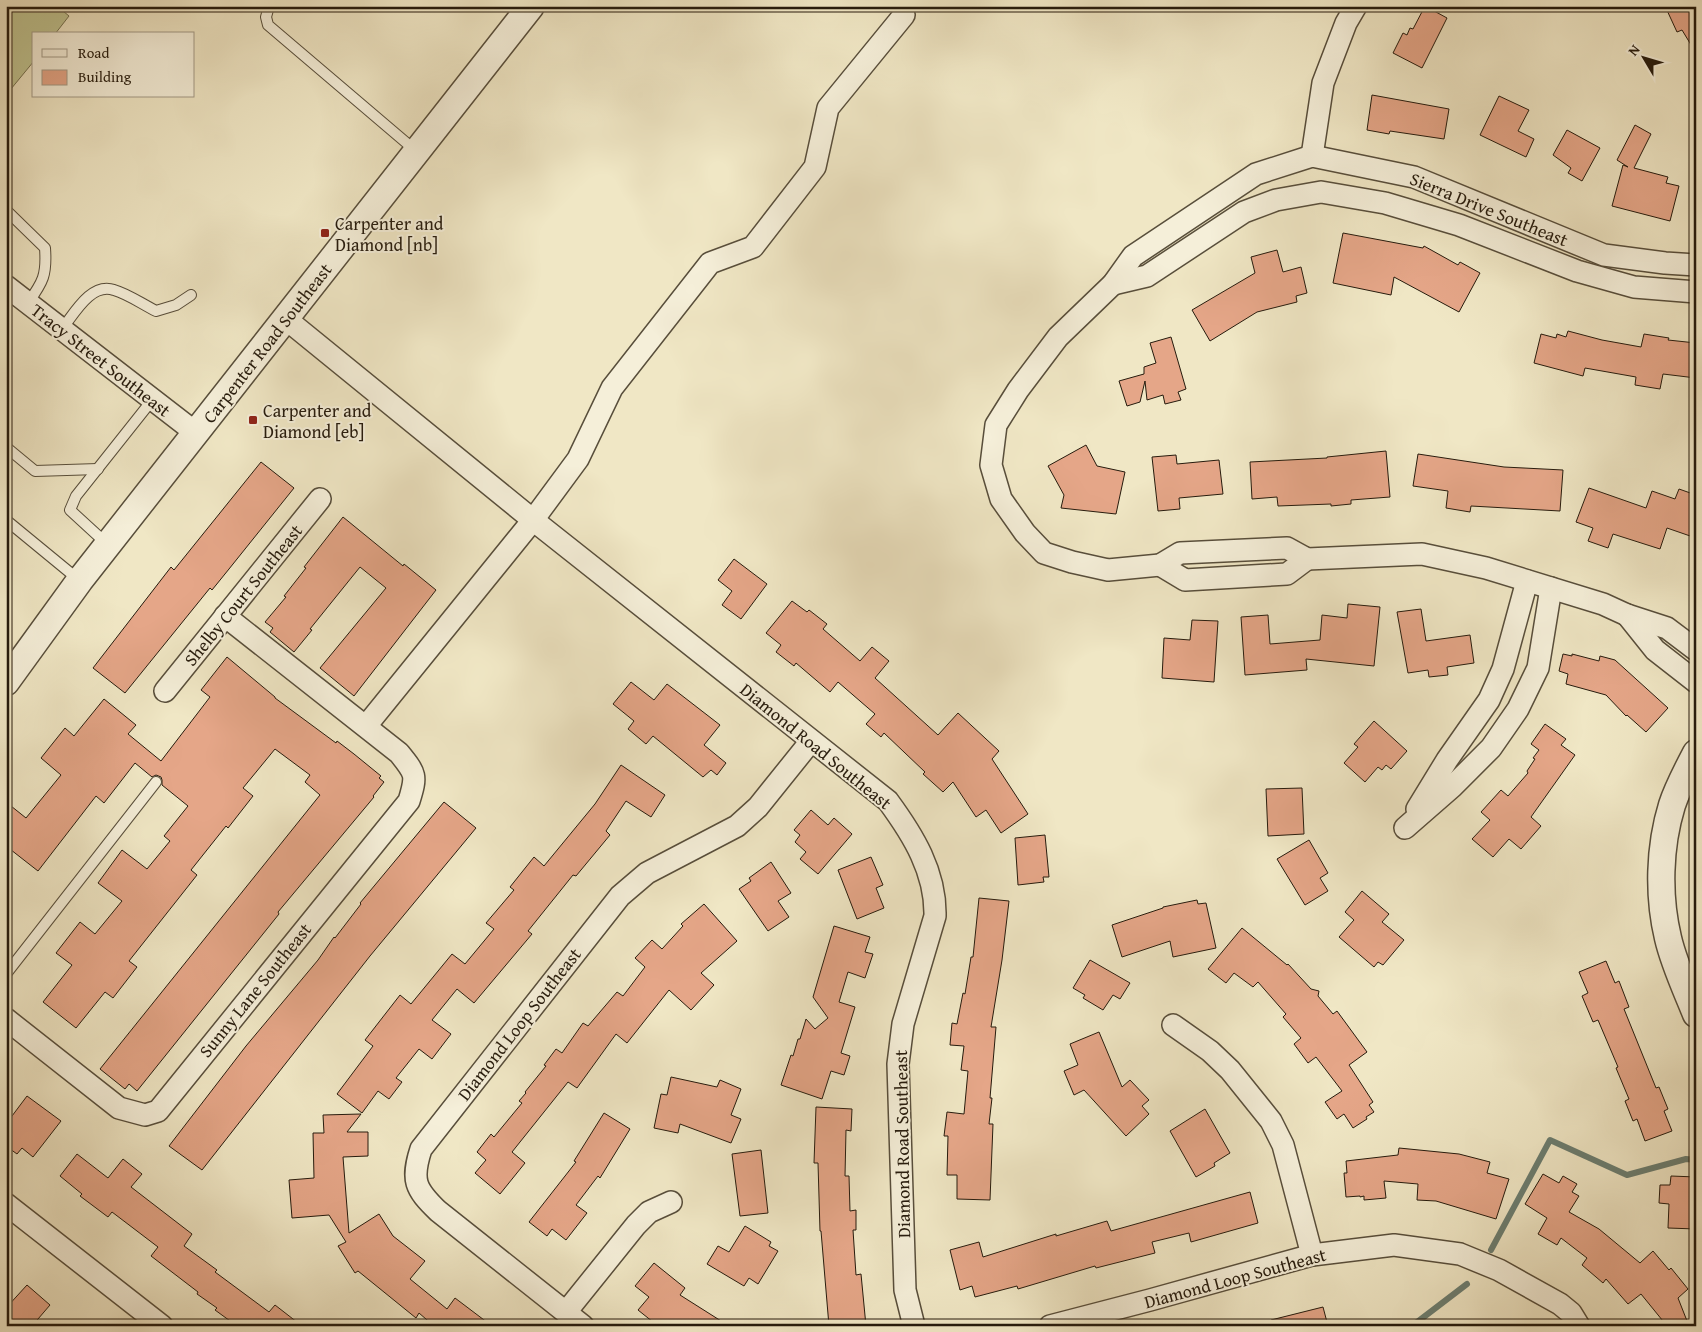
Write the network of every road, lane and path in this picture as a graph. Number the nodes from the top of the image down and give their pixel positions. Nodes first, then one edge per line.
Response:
1 (269, 6) edge
2 (531, 6) edge
3 (1356, 6) edge
4 (904, 15) dead end
5 (417, 152) junction
6 (1312, 156) junction
7 (6, 210) edge
8 (1696, 265) edge
9 (1113, 284) junction
10 (6, 286) edge
11 (1696, 292) edge
12 (191, 295) dead end
13 (28, 303) junction
14 (286, 320) junction
15 (62, 329) junction
16 (152, 400) junction
17 (196, 433) junction
18 (6, 447) edge
19 (98, 469) junction
20 (320, 499) dead end
21 (6, 520) edge
22 (533, 520) junction
23 (108, 545) junction
24 (80, 580) junction
25 (1528, 581) junction
26 (1551, 588) junction
27 (1627, 614) junction
28 (225, 616) junction
29 (1696, 650) edge
30 (6, 682) edge
31 (1696, 682) edge
32 (165, 691) dead end
33 (366, 726) junction
34 (811, 740) junction
35 (1696, 753) edge
36 (156, 782) dead end
37 (6, 974) edge
38 (1696, 1014) edge
39 (6, 1019) edge
40 (1173, 1025) dead end
41 (671, 1202) dead end
42 (8, 1210) edge
43 (1312, 1254) junction
44 (566, 1312) junction
45 (162, 1326) edge
46 (583, 1326) edge
47 (914, 1326) edge
48 (1050, 1326) edge
49 (1579, 1326) edge

1 - 5 lane
2 - 5 street, Carpenter Road Southeast
3 - 6 street
4 - 22 street
5 - 14 street, Carpenter Road Southeast
6 - 8 street, Sierra Drive Southeast
6 - 9 street, Sierra Drive Southeast
7 - 13 lane
9 - 11 street, Sierra Drive Southeast
9 - 25 street, Sierra Drive Southeast
10 - 13 street, Tracy Street Southeast
12 - 15 lane
13 - 15 street, Tracy Street Southeast
14 - 17 street, Carpenter Road Southeast
14 - 22 street, Diamond Road Southeast
15 - 16 street, Tracy Street Southeast
16 - 17 street, Tracy Street Southeast
16 - 19 lane
17 - 23 street, Carpenter Road Southeast
18 - 19 lane
19 - 23 lane
20 - 28 street, Shelby Court Southeast
21 - 24 lane
22 - 33 street
22 - 34 street, Diamond Road Southeast
23 - 24 street, Carpenter Road Southeast
24 - 30 street, Carpenter Road Southeast
25 - 26 street, Sierra Drive Southeast
25 - 26 street
26 - 27 street, Sierra Drive Southeast
27 - 29 street, Sierra Drive Southeast
27 - 31 street, Sierra Drive Southeast
28 - 32 street, Shelby Court Southeast
28 - 33 street, Sunny Lane Southeast
33 - 39 street, Sunny Lane Southeast
34 - 44 street, Diamond Loop Southeast
34 - 47 street, Diamond Road Southeast
35 - 38 street
36 - 37 lane
40 - 43 street
41 - 44 street
42 - 45 street
43 - 48 street, Diamond Loop Southeast
43 - 49 street, Diamond Loop Southeast
44 - 46 street, Diamond Loop Southeast

